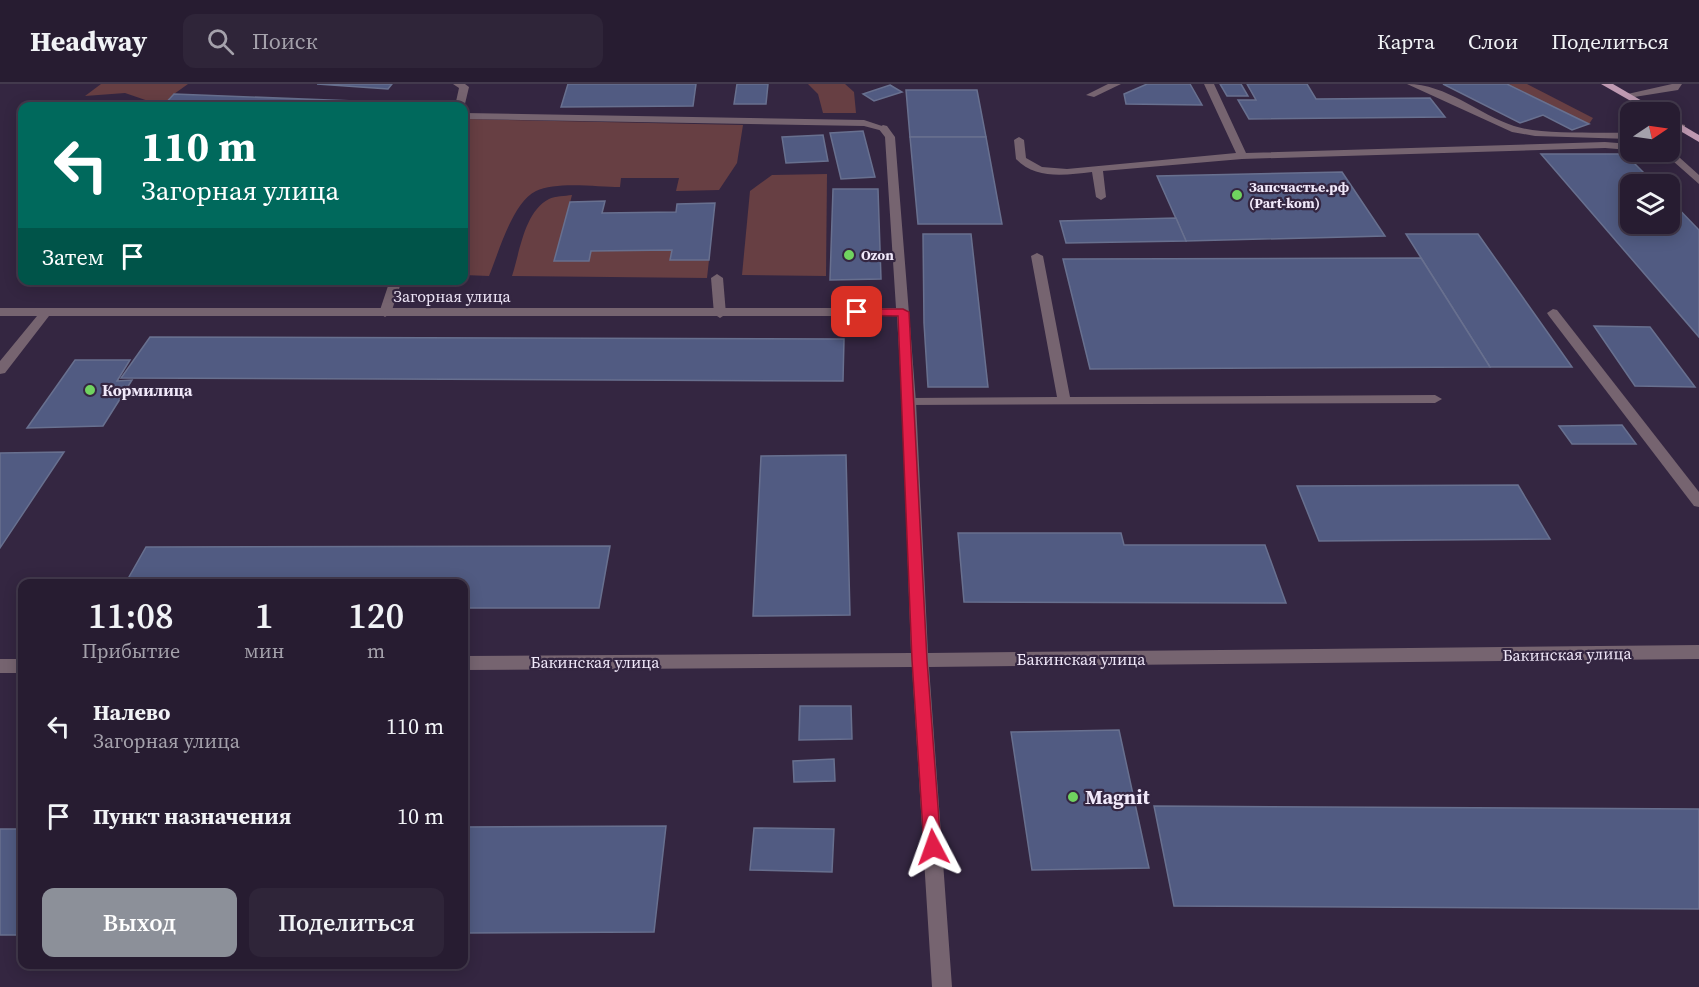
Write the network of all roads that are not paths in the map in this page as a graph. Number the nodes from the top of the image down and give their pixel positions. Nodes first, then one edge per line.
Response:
1 (458, 84) edge
2 (1116, 84) edge
3 (1209, 84) edge
4 (1412, 84) edge
5 (1606, 84) edge
6 (1677, 84) edge
7 (1090, 95) dead end
8 (1628, 95) junction
9 (461, 102) edge
10 (1640, 102) edge
11 (468, 116) edge
12 (1681, 128) edge
13 (1620, 136) edge
14 (1699, 139) edge
15 (1019, 140) dead end
16 (1620, 147) edge
17 (1242, 156) junction
18 (1679, 162) edge
19 (1097, 168) junction
20 (1699, 181) edge
21 (1101, 197) dead end
22 (1037, 256) dead end
23 (717, 278) dead end
24 (394, 285) edge
25 (0, 312) edge
26 (46, 312) junction
27 (903, 312) junction
28 (385, 313) junction
29 (1553, 313) dead end
30 (720, 314) junction
31 (0, 370) edge
32 (1435, 399) dead end
33 (1064, 401) junction
34 (909, 402) junction
35 (1699, 502) edge
36 (1699, 652) edge
37 (920, 660) junction
38 (468, 663) edge
39 (0, 666) edge
40 (18, 666) edge
41 (942, 987) edge

1 - 9 street
2 - 7 street
3 - 17 street
4 - 13 street
5 - 8 main road
6 - 8 street
8 - 10 main road
11 - 27 street
12 - 14 main road
15 - 19 street
16 - 17 street
17 - 19 street
18 - 20 street
19 - 21 street
22 - 33 street
23 - 30 street
24 - 28 street
25 - 26 street, Загорная улица
26 - 28 street, Загорная улица
26 - 31 street
27 - 30 street, Загорная улица
27 - 34 street
28 - 30 street, Загорная улица
29 - 35 street
32 - 33 street
33 - 34 street
34 - 37 street
36 - 37 street, Бакинская улица
37 - 38 street, Бакинская улица
37 - 41 street
39 - 40 street

